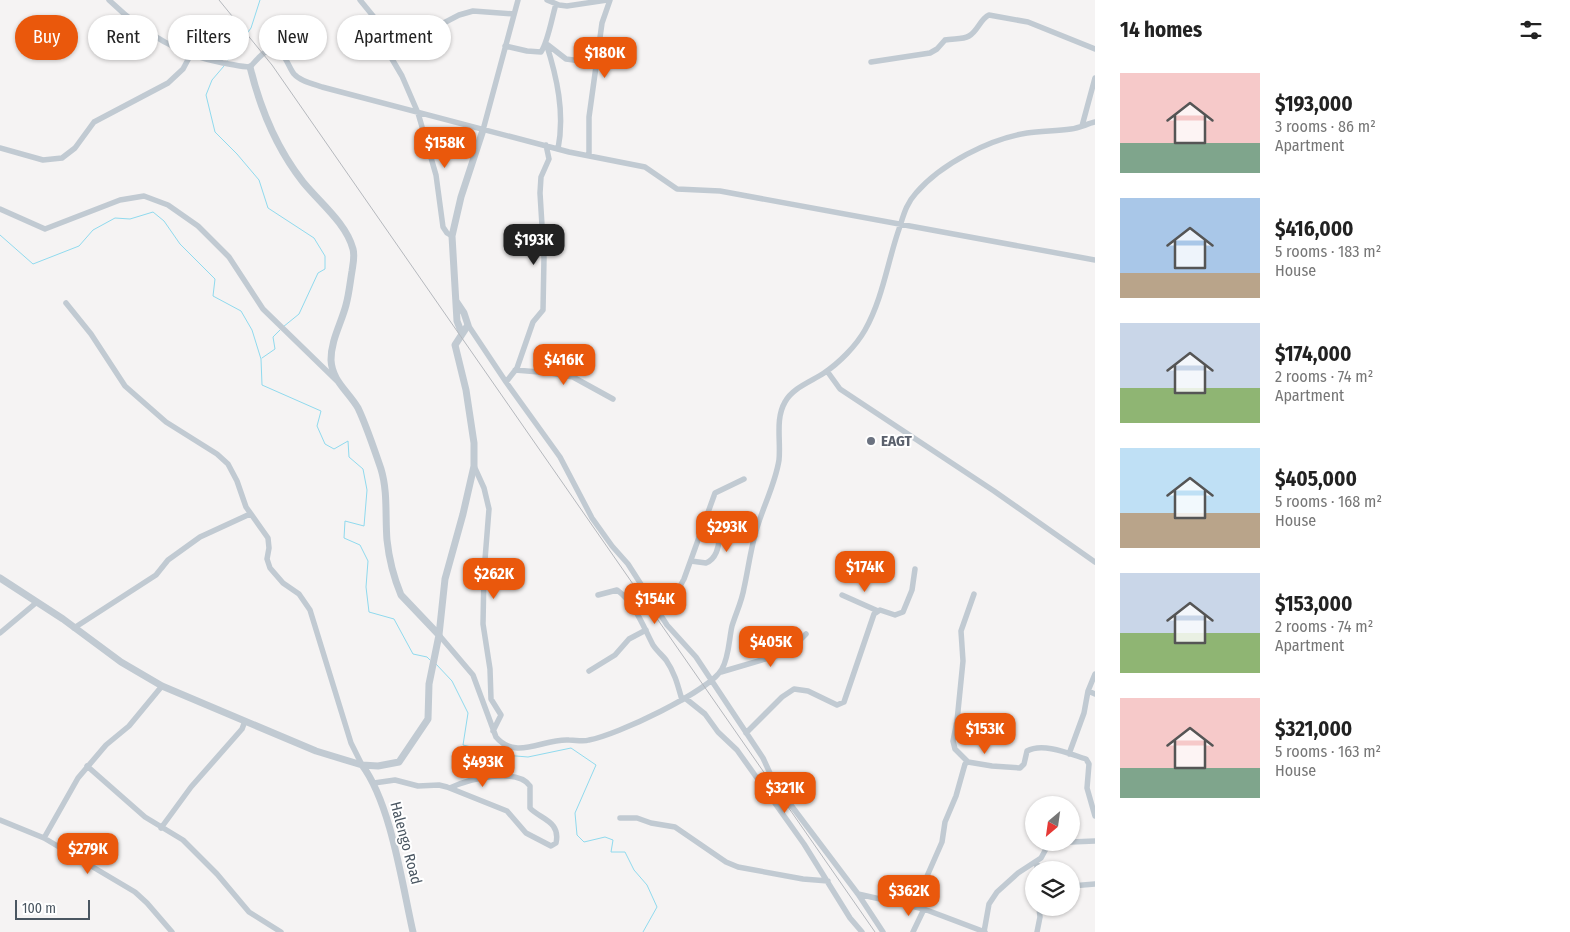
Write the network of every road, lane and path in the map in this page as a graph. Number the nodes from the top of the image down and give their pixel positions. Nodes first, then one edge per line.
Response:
1 (109, 0) edge
2 (360, 0) edge
3 (518, 0) edge
4 (547, 0) edge
5 (608, 0) edge
6 (556, 4) junction
7 (514, 14) junction
8 (372, 15) edge
9 (451, 19) edge
10 (546, 43) junction
11 (168, 45) edge
12 (505, 46) junction
13 (1095, 49) edge
14 (188, 60) edge
15 (209, 60) edge
16 (393, 60) edge
17 (871, 62) dead end
18 (596, 63) junction
19 (250, 66) junction
20 (1095, 78) edge
21 (418, 113) junction
22 (1095, 122) edge
23 (1082, 126) junction
24 (483, 130) junction
25 (546, 145) junction
26 (0, 148) edge
27 (558, 149) junction
28 (589, 156) junction
29 (0, 209) edge
30 (900, 225) junction
31 (452, 236) junction
32 (1095, 260) edge
33 (456, 301) junction
34 (66, 303) dead end
35 (468, 325) junction
36 (462, 334) junction
37 (515, 370) junction
38 (827, 371) junction
39 (336, 380) junction
40 (506, 382) junction
41 (613, 399) dead end
42 (474, 466) junction
43 (744, 479) dead end
44 (250, 514) junction
45 (701, 532) junction
46 (691, 561) junction
47 (1095, 562) edge
48 (915, 569) dead end
49 (0, 578) edge
50 (974, 594) dead end
51 (598, 595) dead end
52 (842, 595) dead end
53 (37, 602) junction
54 (657, 608) junction
55 (878, 610) junction
56 (74, 628) junction
57 (646, 630) junction
58 (0, 634) edge
59 (806, 634) dead end
60 (438, 638) junction
61 (589, 671) dead end
62 (720, 672) junction
63 (1095, 674) edge
64 (711, 680) junction
65 (162, 686) junction
66 (1088, 691) junction
67 (1095, 694) edge
68 (683, 699) junction
69 (246, 721) junction
70 (493, 731) junction
71 (746, 733) junction
72 (1069, 754) junction
73 (968, 762) junction
74 (362, 765) junction
75 (87, 766) junction
76 (374, 784) junction
77 (450, 788) junction
78 (1095, 816) edge
79 (620, 818) dead end
80 (0, 820) edge
81 (161, 828) junction
82 (44, 838) junction
83 (1095, 841) edge
84 (1080, 842) edge
85 (1044, 851) edge
86 (1037, 861) edge
87 (1025, 869) edge
88 (828, 881) junction
89 (1095, 884) edge
90 (1080, 885) edge
91 (858, 894) junction
92 (916, 907) junction
93 (924, 909) junction
94 (1040, 916) edge
95 (982, 931) edge
96 (172, 932) edge
97 (282, 932) edge
98 (413, 932) edge
99 (862, 932) edge
100 (882, 932) edge
101 (913, 932) edge
102 (1037, 932) edge

1 - 11 street
2 - 8 street
3 - 7 street
4 - 6 street
5 - 6 street
5 - 18 street
6 - 10 street
7 - 9 street
7 - 12 street
10 - 12 street
10 - 18 street
10 - 27 street
12 - 24 street
13 - 17 street
14 - 26 street
15 - 19 street
16 - 21 street
18 - 28 street
19 - 21 street
19 - 39 street
20 - 23 street
21 - 24 street
21 - 31 street
22 - 23 street
23 - 30 street
24 - 25 street
24 - 31 street
25 - 27 street
25 - 37 street
27 - 28 street
28 - 30 street
29 - 39 street
30 - 32 street
30 - 38 street
31 - 33 street
33 - 35 street
33 - 36 street
34 - 44 street
35 - 36 street
35 - 40 street
36 - 42 street
37 - 40 street
37 - 41 street
38 - 47 street
38 - 62 street
39 - 60 street
40 - 54 street
42 - 60 street
42 - 70 street
43 - 45 street
44 - 56 street
44 - 74 street
45 - 46 street
45 - 46 street
46 - 54 street
48 - 55 street
49 - 53 street
50 - 73 street
51 - 57 street
52 - 55 street
53 - 56 street
53 - 58 street
54 - 64 street
55 - 71 street
56 - 65 street
57 - 61 street
57 - 68 street
59 - 62 street
60 - 70 street
60 - 74 street
62 - 64 street
63 - 66 street
64 - 68 street
64 - 71 street
65 - 69 street
65 - 75 street
66 - 67 street
66 - 72 street
68 - 70 street
68 - 88 street
69 - 74 street
69 - 81 street
71 - 91 street
72 - 73 street
72 - 78 street
73 - 92 street
74 - 76 street, Halengo Road
75 - 81 street
75 - 82 street
76 - 77 street
76 - 98 street, Halengo Road
77 - 77 street
79 - 88 street
80 - 82 street
81 - 97 street
82 - 96 street
83 - 84 street
85 - 86 street
87 - 95 street
88 - 99 street
89 - 90 street
91 - 92 street
91 - 100 street
92 - 93 street
93 - 95 street
93 - 101 street
94 - 102 street

